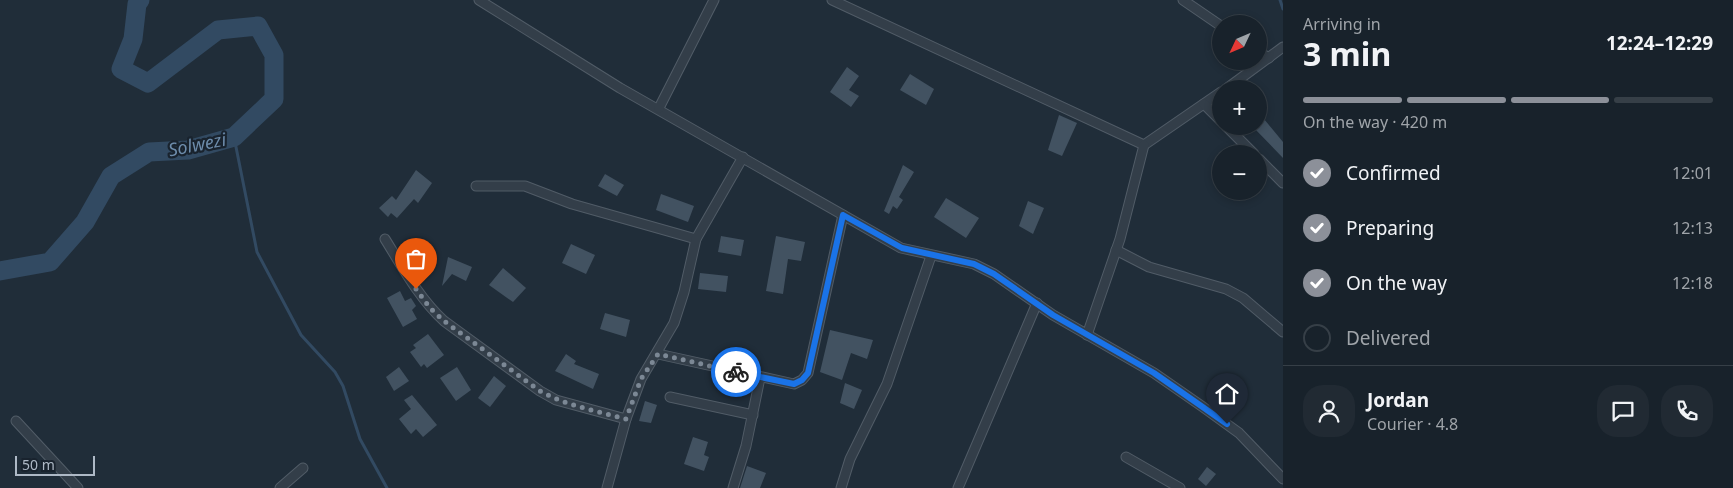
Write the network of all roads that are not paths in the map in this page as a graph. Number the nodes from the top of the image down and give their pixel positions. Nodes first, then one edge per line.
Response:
1 (478, 0) edge
2 (714, 0) edge
3 (832, 0) edge
4 (1183, 0) edge
5 (1212, 20) edge
6 (1283, 47) edge
7 (1269, 58) joint
8 (1238, 80) edge
9 (1212, 98) edge
10 (1204, 104) junction
11 (659, 108) junction
12 (1212, 112) edge
13 (1235, 135) edge
14 (1144, 145) junction
15 (1245, 145) edge
16 (743, 157) junction
17 (1267, 167) edge
18 (1283, 184) edge
19 (476, 186) dead end
20 (843, 215) junction
21 (385, 239) dead end
22 (696, 239) junction
23 (1116, 250) junction
24 (931, 256) junction
25 (1037, 304) junction
26 (1283, 332) edge
27 (1087, 335) junction
28 (658, 354) junction
29 (760, 378) junction
30 (670, 397) dead end
31 (753, 415) junction
32 (626, 419) junction
33 (16, 421) dead end
34 (1126, 457) dead end
35 (303, 468) dead end
36 (1283, 480) edge
37 (78, 488) edge
38 (280, 488) edge
39 (607, 488) edge
40 (733, 488) edge
41 (841, 488) edge
42 (958, 488) edge
43 (1180, 488) edge

1 - 11 street
2 - 11 street
3 - 14 street
4 - 5 street
6 - 7 street
7 - 8 street
9 - 10 street
10 - 12 street
10 - 14 street
11 - 16 street
13 - 15 street
14 - 23 street
16 - 20 street
16 - 22 street
17 - 18 street
19 - 22 street
20 - 24 street
20 - 29 street
21 - 32 street
22 - 28 street
23 - 26 street
23 - 27 street
24 - 25 street
24 - 41 street
25 - 27 street
25 - 42 street
27 - 36 street
28 - 29 street
28 - 32 street
29 - 31 street
30 - 31 street
31 - 40 street
32 - 39 street
33 - 37 street
34 - 43 street
35 - 38 street

